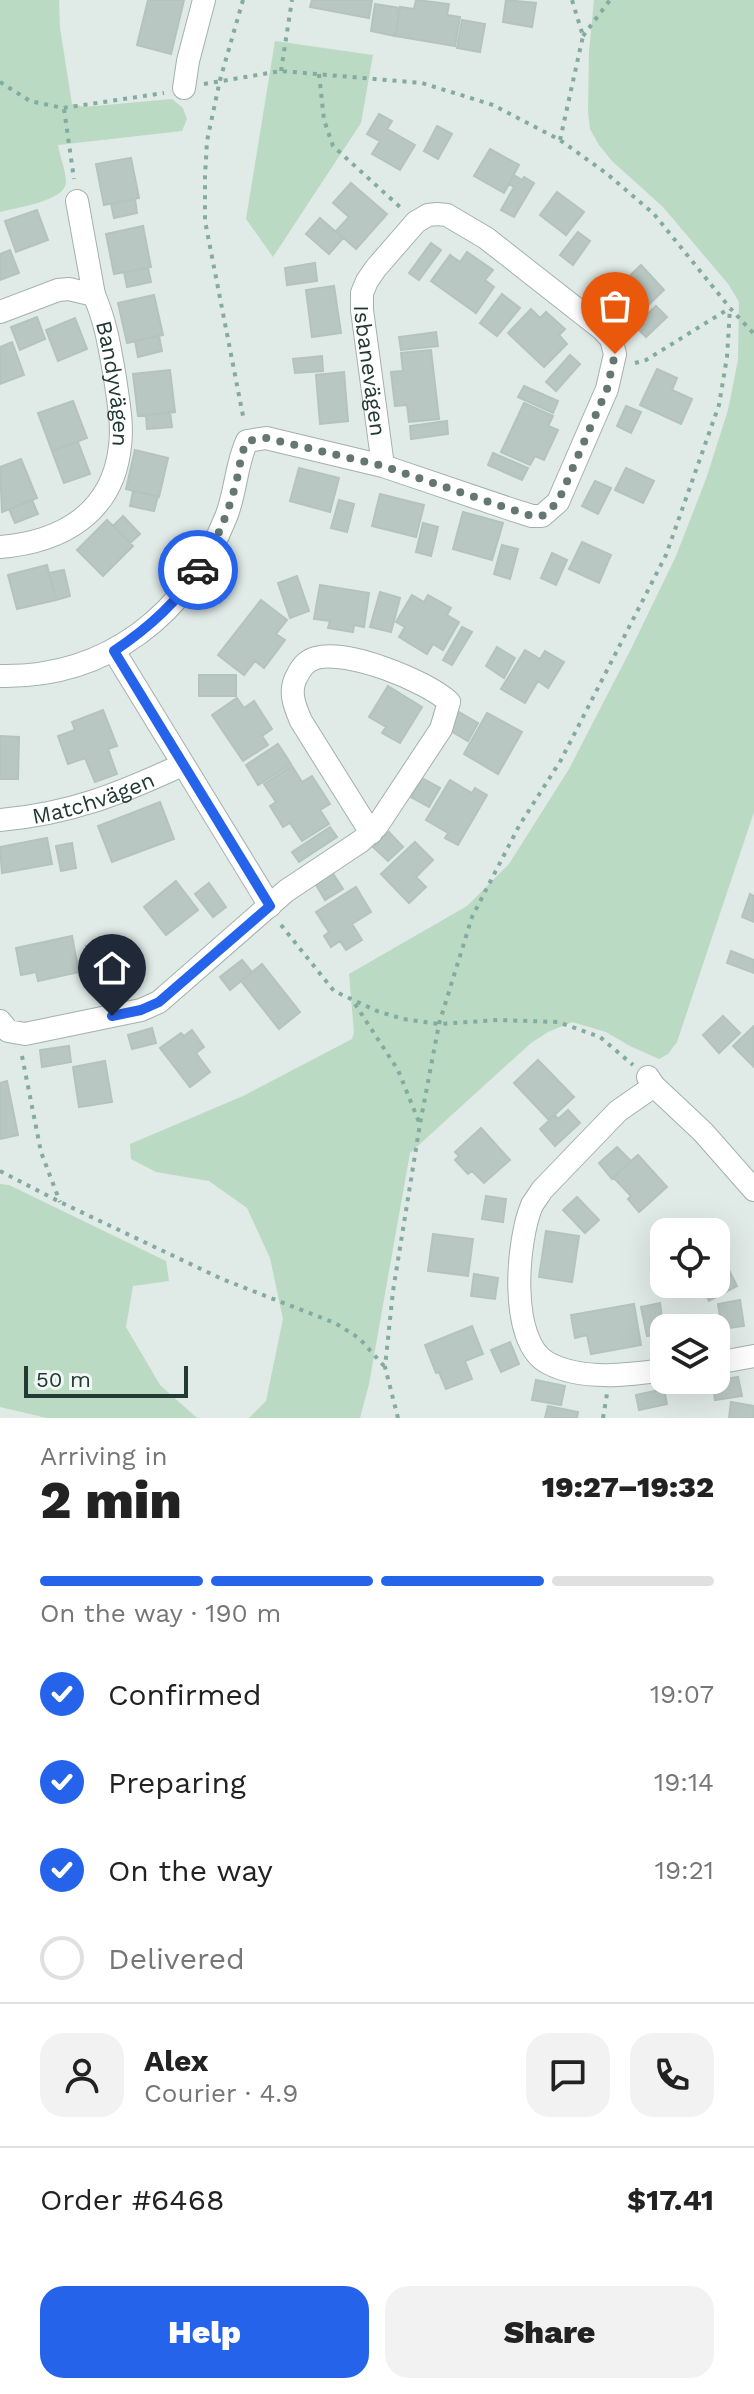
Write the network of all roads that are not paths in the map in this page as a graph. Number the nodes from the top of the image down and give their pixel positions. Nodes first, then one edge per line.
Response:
1 (204, 0) edge
2 (184, 88) road end
3 (77, 201) road end
4 (94, 295) junction
5 (0, 312) edge
6 (383, 466) junction
7 (0, 547) edge
8 (114, 651) junction
9 (0, 676) edge
10 (182, 765) junction
11 (0, 820) edge
12 (371, 833) junction
13 (270, 906) junction
14 (9, 1027) edge
15 (754, 1190) edge
16 (754, 1356) edge
17 (730, 1360) edge
18 (650, 1372) edge

1 - 2 street
3 - 4 street, Bandyvägen
4 - 5 street, Bandyvägen
4 - 7 street, Bandyvägen
6 - 6 street, Isbanevägen
6 - 8 street, Isbanevägen
8 - 9 street
8 - 10 street
10 - 11 street, Matchvägen
10 - 13 street
12 - 12 street
12 - 13 street
13 - 14 street
15 - 18 street
16 - 17 street

